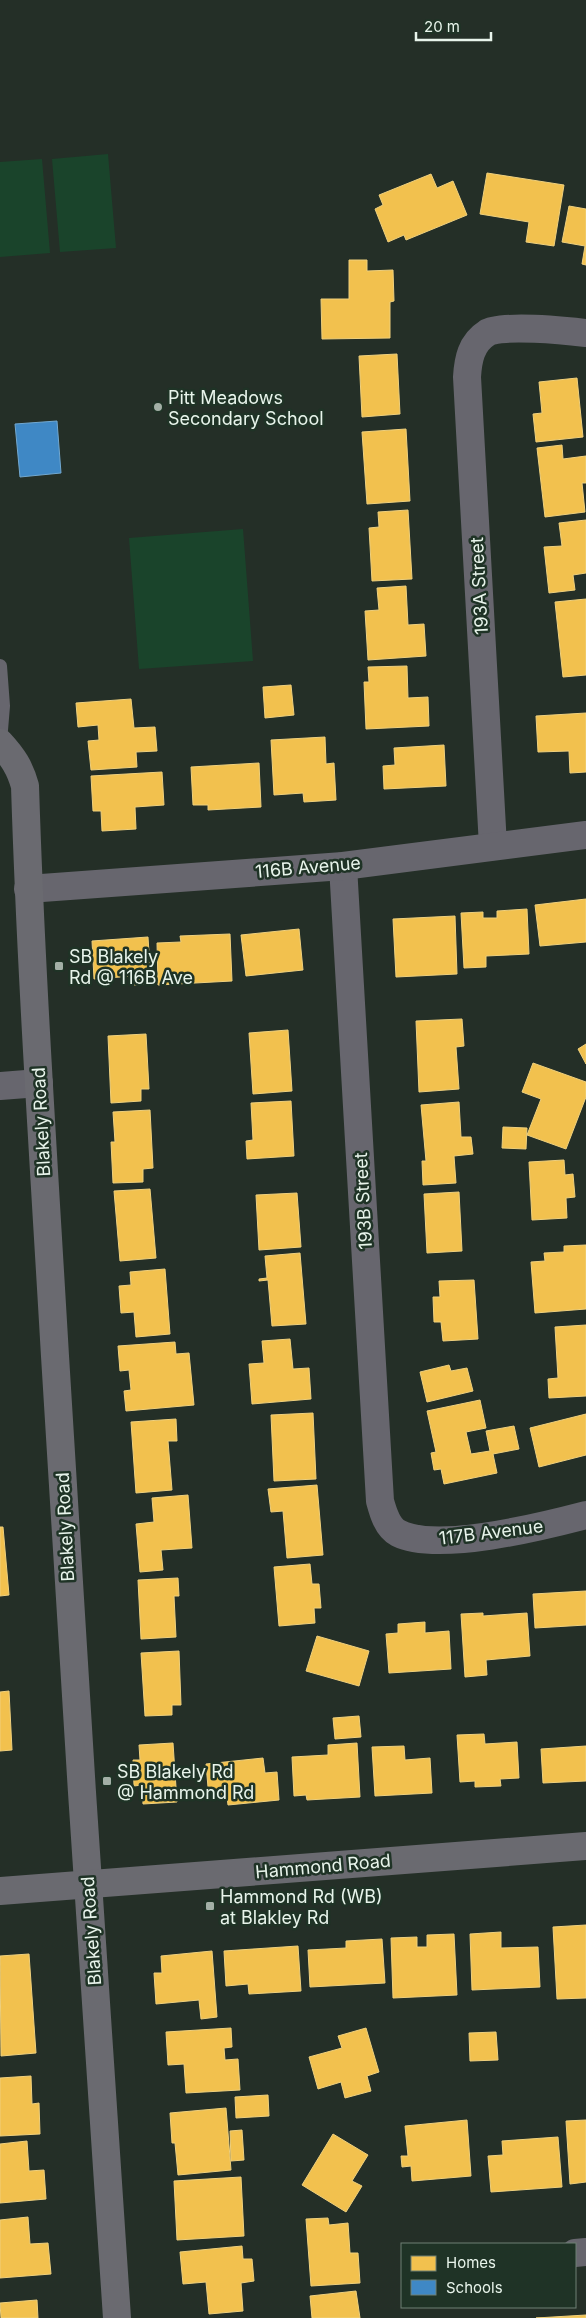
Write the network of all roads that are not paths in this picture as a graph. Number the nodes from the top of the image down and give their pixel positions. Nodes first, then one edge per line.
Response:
1 (586, 333) edge
2 (0, 666) edge
3 (0, 742) edge
4 (586, 835) edge
5 (494, 846) junction
6 (342, 866) junction
7 (28, 889) junction
8 (39, 1083) junction
9 (0, 1086) edge
10 (586, 1516) edge
11 (396, 1532) joint
12 (586, 1846) edge
13 (87, 1885) junction
14 (0, 1891) edge
15 (117, 2318) edge

1 - 5 street, 193A Street
2 - 3 lane
3 - 7 street, Blakely Road
4 - 5 street, 116B Avenue
5 - 6 street, 116B Avenue
6 - 7 street, 116B Avenue
6 - 11 street, 193B Street
7 - 8 street, Blakely Road
8 - 9 street
8 - 13 street, Blakely Road
10 - 11 street, 117B Avenue
12 - 13 street, Hammond Road
13 - 14 street, Hammond Road
13 - 15 street, Blakely Road

